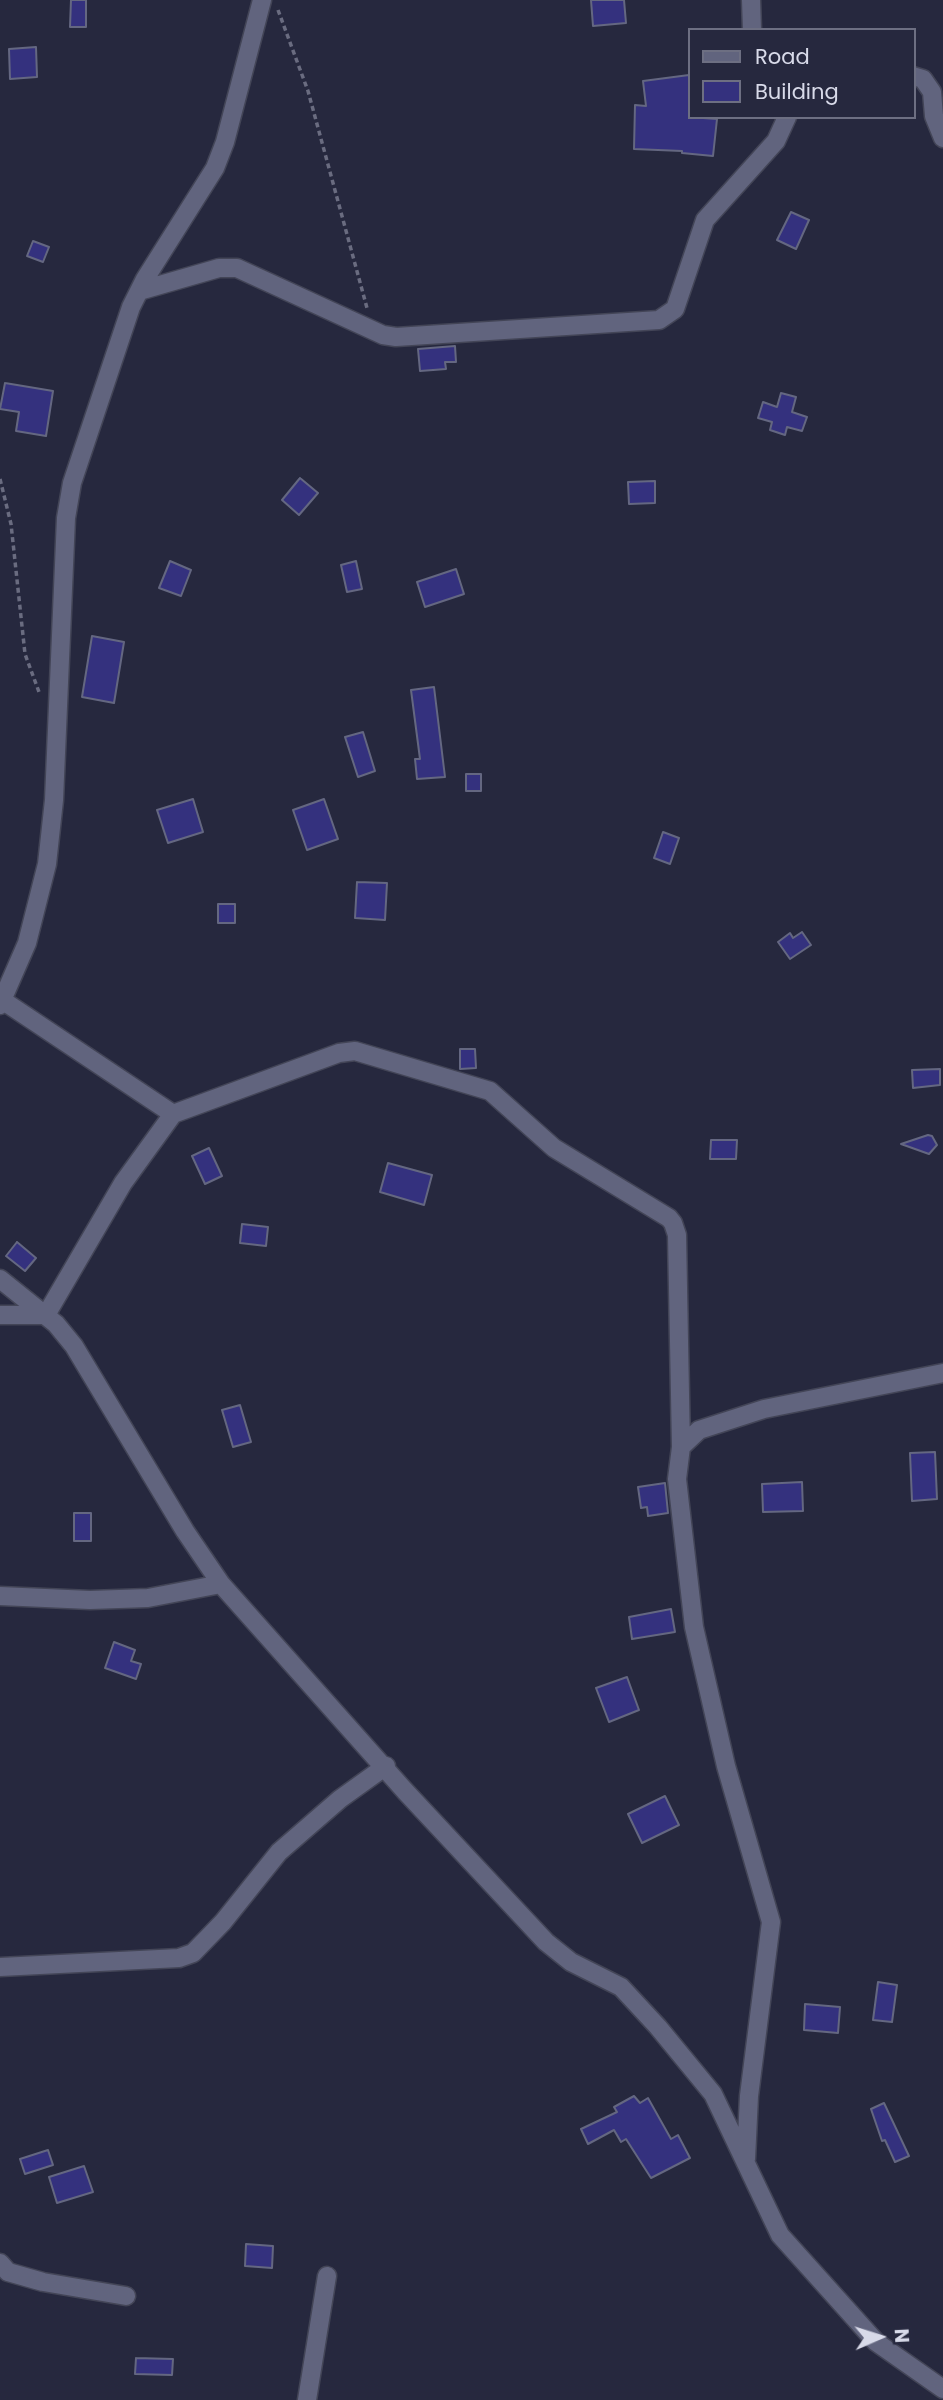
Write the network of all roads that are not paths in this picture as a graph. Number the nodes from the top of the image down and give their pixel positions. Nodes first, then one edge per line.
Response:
1 (262, 0) edge
2 (751, 0) edge
3 (752, 28) edge
4 (915, 77) edge
5 (786, 119) edge
6 (943, 138) edge
7 (139, 291) junction
8 (1, 1003) edge
9 (173, 1114) junction
10 (0, 1279) edge
11 (0, 1315) edge
12 (46, 1315) junction
13 (943, 1373) edge
14 (681, 1447) junction
15 (221, 1584) junction
16 (0, 1596) edge
17 (386, 1766) junction
18 (0, 1967) edge
19 (746, 2162) junction
20 (0, 2263) edge
21 (327, 2276) dead end
22 (126, 2296) dead end
23 (943, 2389) edge
24 (307, 2400) edge

1 - 7 street
2 - 3 street
4 - 6 street
5 - 7 street
7 - 8 street
8 - 9 street
9 - 12 street
9 - 14 street
10 - 12 street
11 - 12 street
12 - 15 street
13 - 14 street
14 - 19 street
15 - 16 street
15 - 17 street
17 - 18 street
17 - 19 street
19 - 23 street
20 - 22 street
21 - 24 street

